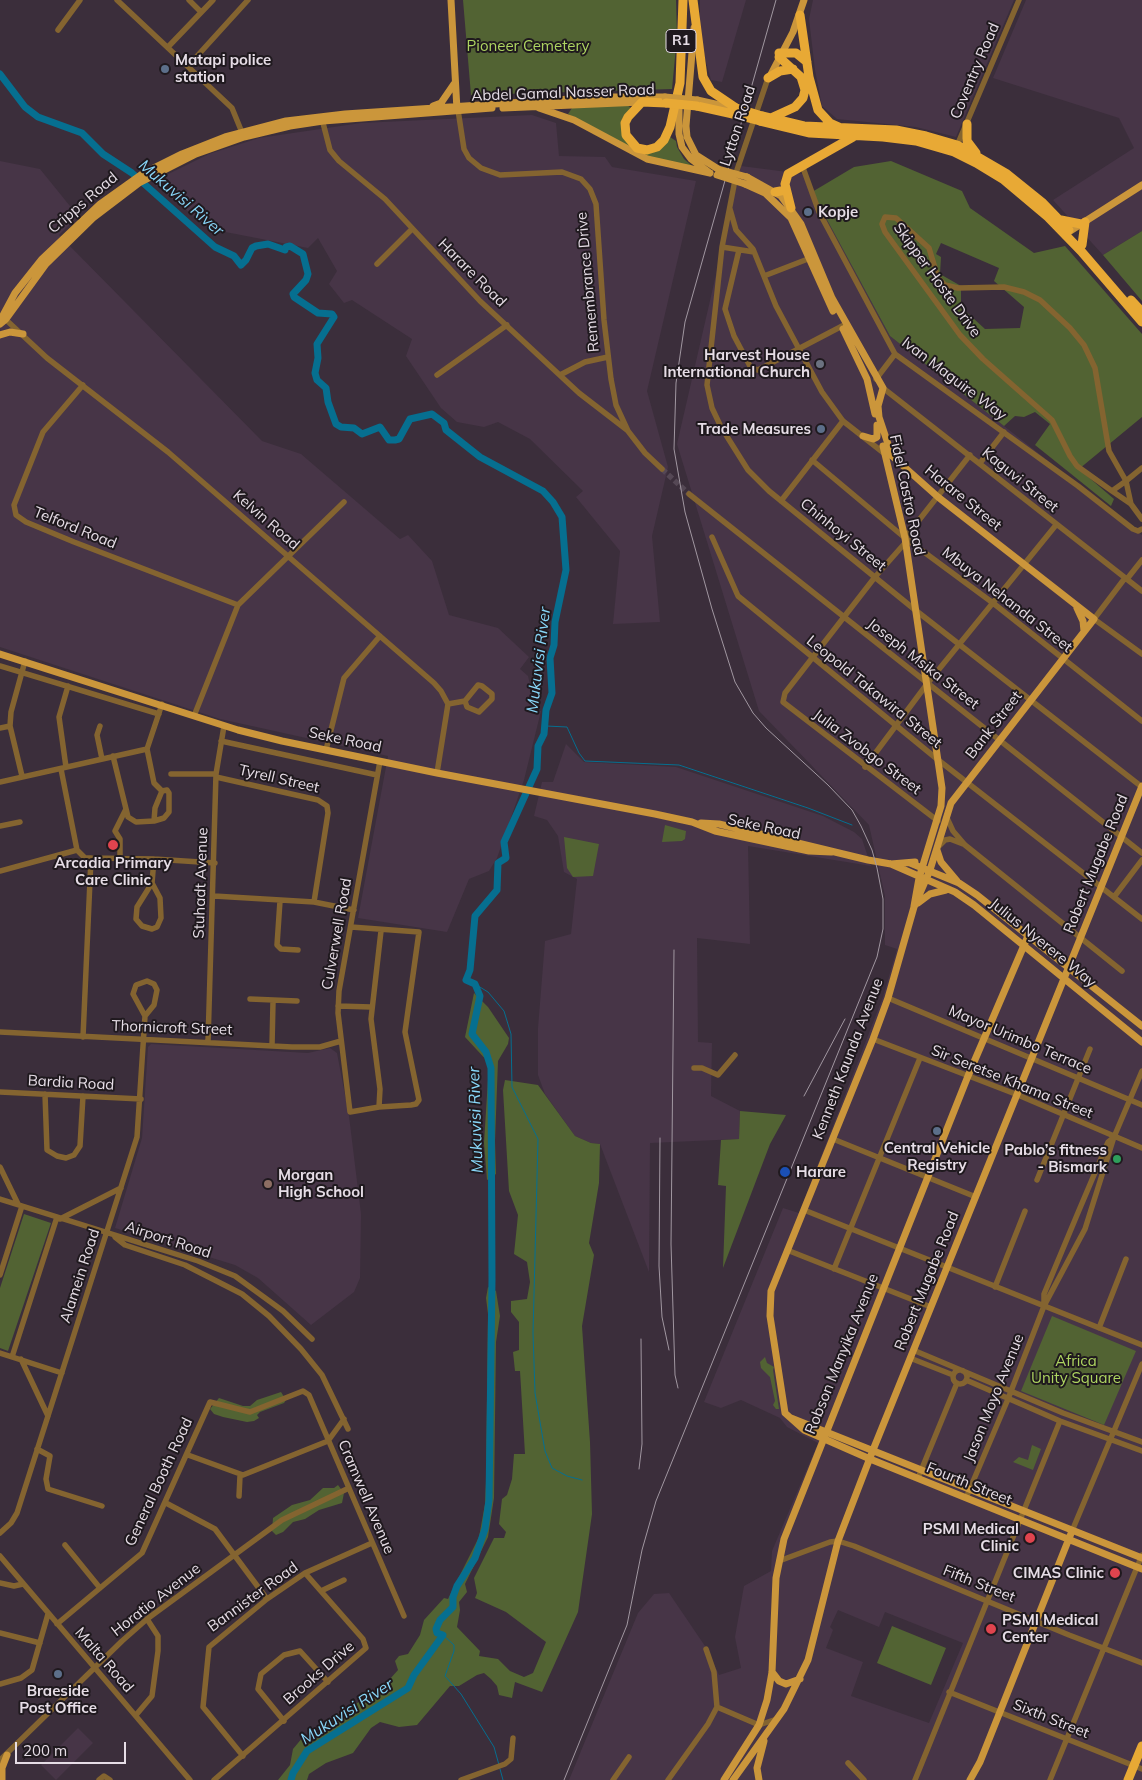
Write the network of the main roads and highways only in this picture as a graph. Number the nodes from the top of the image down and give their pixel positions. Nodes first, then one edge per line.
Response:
1 (452, 0) edge
2 (682, 0) edge
3 (693, 0) edge
4 (804, 2) edge
5 (800, 15) junction
6 (695, 17) junction
7 (780, 54) junction
8 (807, 62) junction
9 (793, 69) junction
10 (768, 78) joint
11 (455, 83) junction
12 (680, 83) junction
13 (665, 100) junction
14 (642, 102) junction
15 (535, 106) junction
16 (431, 108) junction
17 (457, 108) junction
18 (734, 110) junction
19 (764, 118) junction
20 (322, 119) junction
21 (966, 124) road end
22 (845, 129) junction
23 (243, 134) joint
24 (856, 136) junction
25 (961, 136) road end
26 (946, 142) junction
27 (956, 149) junction
28 (979, 156) junction
29 (715, 172) junction
30 (746, 181) junction
31 (1142, 185) edge
32 (786, 190) junction
33 (775, 192) junction
34 (791, 208) junction
35 (1060, 220) junction
36 (1083, 223) junction
37 (1068, 233) junction
38 (1082, 245) junction
39 (812, 258) junction
40 (1142, 312) edge
41 (1, 319) edge
42 (1142, 322) edge
43 (844, 325) junction
44 (23, 334) road end
45 (0, 335) edge
46 (870, 388) junction
47 (881, 389) junction
48 (871, 398) junction
49 (877, 424) junction
50 (863, 436) road end
51 (888, 455) junction
52 (904, 468) junction
53 (892, 481) junction
54 (1074, 603) junction
55 (1084, 631) junction
56 (0, 654) edge
57 (1142, 786) edge
58 (937, 848) junction
59 (926, 856) junction
60 (910, 863) junction
61 (891, 864) junction
62 (923, 867) junction
63 (930, 870) junction
64 (909, 874) junction
65 (922, 879) junction
66 (959, 883) junction
67 (916, 889) junction
68 (949, 890) junction
69 (914, 907) junction
70 (1028, 936) junction
71 (1023, 944) junction
72 (1069, 967) junction
73 (1065, 977) junction
74 (1142, 1026) edge
75 (1142, 1042) edge
76 (825, 1434) junction
77 (873, 1450) junction
78 (870, 1459) junction
79 (1072, 1531) junction
80 (1068, 1540) junction
81 (1142, 1557) edge
82 (1140, 1568) edge
83 (772, 1672) junction
84 (800, 1679) junction
85 (766, 1736) junction
86 (1142, 1746) edge
87 (6, 1756) road end
88 (980, 1762) junction
89 (1139, 1766) edge
90 (1, 1779) edge
91 (728, 1779) edge
92 (759, 1780) edge
93 (970, 1780) edge
94 (975, 1780) edge
95 (1128, 1780) edge
96 (1134, 1780) edge

1 - 11 main road, Remembrance Drive
2 - 12 highway, R1
3 - 6 highway, R1
4 - 5 main road, Lytton Road
4 - 7 main road, Lytton Road
5 - 7 main road, Lytton Road
5 - 8 highway
6 - 18 highway
6 - 29 main road, R1
7 - 8 highway
7 - 9 highway
7 - 10 main road, Lytton Road
8 - 22 highway
9 - 10 highway
9 - 19 highway
11 - 16 main road
11 - 17 main road, Remembrance Drive
12 - 14 highway
12 - 29 main road, R1
13 - 14 highway, Abdel Gamal Nasser Road
13 - 17 main road, Abdel Gamal Nasser Road
13 - 18 highway, Abdel Gamal Nasser Road, bridge
14 - 15 main road, Abdel Gamal Nasser Road
15 - 17 main road, Abdel Gamal Nasser Road
15 - 29 main road
16 - 17 main road, Abdel Gamal Nasser Road
16 - 20 main road, Abdel Gamal Nasser Road
17 - 20 main road, Abdel Gamal Nasser Road
18 - 19 highway, Abdel Gamal Nasser Road, bridge
19 - 22 highway, Abdel Gamal Nasser Road
19 - 24 highway, Abdel Gamal Nasser Road
20 - 23 main road, Abdel Gamal Nasser Road
21 - 28 highway
22 - 26 highway, Abdel Gamal Nasser Road
23 - 41 main road, Cripps Road
24 - 27 highway, Abdel Gamal Nasser Road
24 - 32 highway
25 - 26 highway
26 - 27 highway, Abdel Gamal Nasser Road
27 - 28 highway, Abdel Gamal Nasser Road
27 - 37 highway, Abdel Gamal Nasser Road
28 - 35 highway, Abdel Gamal Nasser Road
29 - 30 main road, Fidel Castro Road / R1, bridge
30 - 33 main road, Fidel Castro Road / R1
30 - 39 main road, Fidel Castro Road / R1
31 - 36 main road
32 - 33 highway
32 - 34 highway
33 - 34 main road, Fidel Castro Road / R1
34 - 39 main road, Fidel Castro Road / R1
35 - 36 highway
35 - 37 highway, Abdel Gamal Nasser Road
36 - 37 main road
36 - 38 highway
37 - 38 highway, Abdel Gamal Nasser Road
37 - 42 highway, Abdel Gamal Nasser Road
38 - 40 highway, Abdel Gamal Nasser Road
39 - 43 main road, Fidel Castro Road / R1
43 - 46 main road, Fidel Castro Road / R1
43 - 47 main road, Fidel Castro Road / R1
44 - 45 main road
46 - 47 main road
46 - 48 main road, Fidel Castro Road / R1
47 - 48 main road
47 - 51 main road, Fidel Castro Road / R1
48 - 49 main road, Fidel Castro Road / R1
49 - 50 main road
49 - 51 main road, Fidel Castro Road / R1
51 - 52 main road, Harare Street / R1
51 - 53 main road, Fidel Castro Road / R1
52 - 53 main road
52 - 54 main road, Harare Street / R1
53 - 59 main road, Fidel Castro Road / R1
54 - 55 main road
54 - 55 main road, Bank Street / R1
55 - 58 main road, Bank Street
56 - 61 main road, Seke Road
57 - 72 main road, Robert Mugabe Road
58 - 63 main road, Bank Street
58 - 66 main road
59 - 60 main road
59 - 62 main road, Fidel Castro Road / R1
60 - 61 main road
60 - 62 main road, Julius Nyerere Way
61 - 64 main road, Julius Nyerere Way
62 - 63 main road, Julius Nyerere Way
62 - 65 main road, Fidel Castro Road / R1
63 - 65 main road, Bank Street
63 - 66 main road, Julius Nyerere Way
64 - 65 main road, Julius Nyerere Way
64 - 67 main road
65 - 67 main road
65 - 68 main road, Julius Nyerere Way
65 - 69 main road, Bank Street
66 - 70 main road, Julius Nyerere Way
67 - 69 main road
68 - 69 main road
68 - 71 main road, Julius Nyerere Way
69 - 76 main road, Kenneth Kaunda Avenue
70 - 71 main road, Robson Manyika Avenue
70 - 72 main road, Julius Nyerere Way
71 - 73 main road, Julius Nyerere Way
71 - 76 main road, Robson Manyika Avenue
72 - 73 main road, Robert Mugabe Road
72 - 74 main road, Julius Nyerere Way
73 - 75 main road, Julius Nyerere Way
73 - 77 main road, Robert Mugabe Road
76 - 77 main road
76 - 78 main road, Fourth Street
76 - 83 main road, Robson Manyika Avenue
77 - 78 main road, Robert Mugabe Road
77 - 79 main road
78 - 80 main road, Fourth Street
78 - 84 main road, Robert Mugabe Road
79 - 80 main road
79 - 81 main road
80 - 82 main road, Fourth Street
80 - 88 main road
83 - 84 main road
83 - 91 main road, Robson Manyika Avenue
84 - 85 main road, Robert Mugabe Road
85 - 91 main road, Robert Mugabe Road
85 - 92 main road
86 - 89 highway
87 - 90 main road
88 - 93 main road
88 - 94 main road
89 - 95 highway
89 - 96 highway

